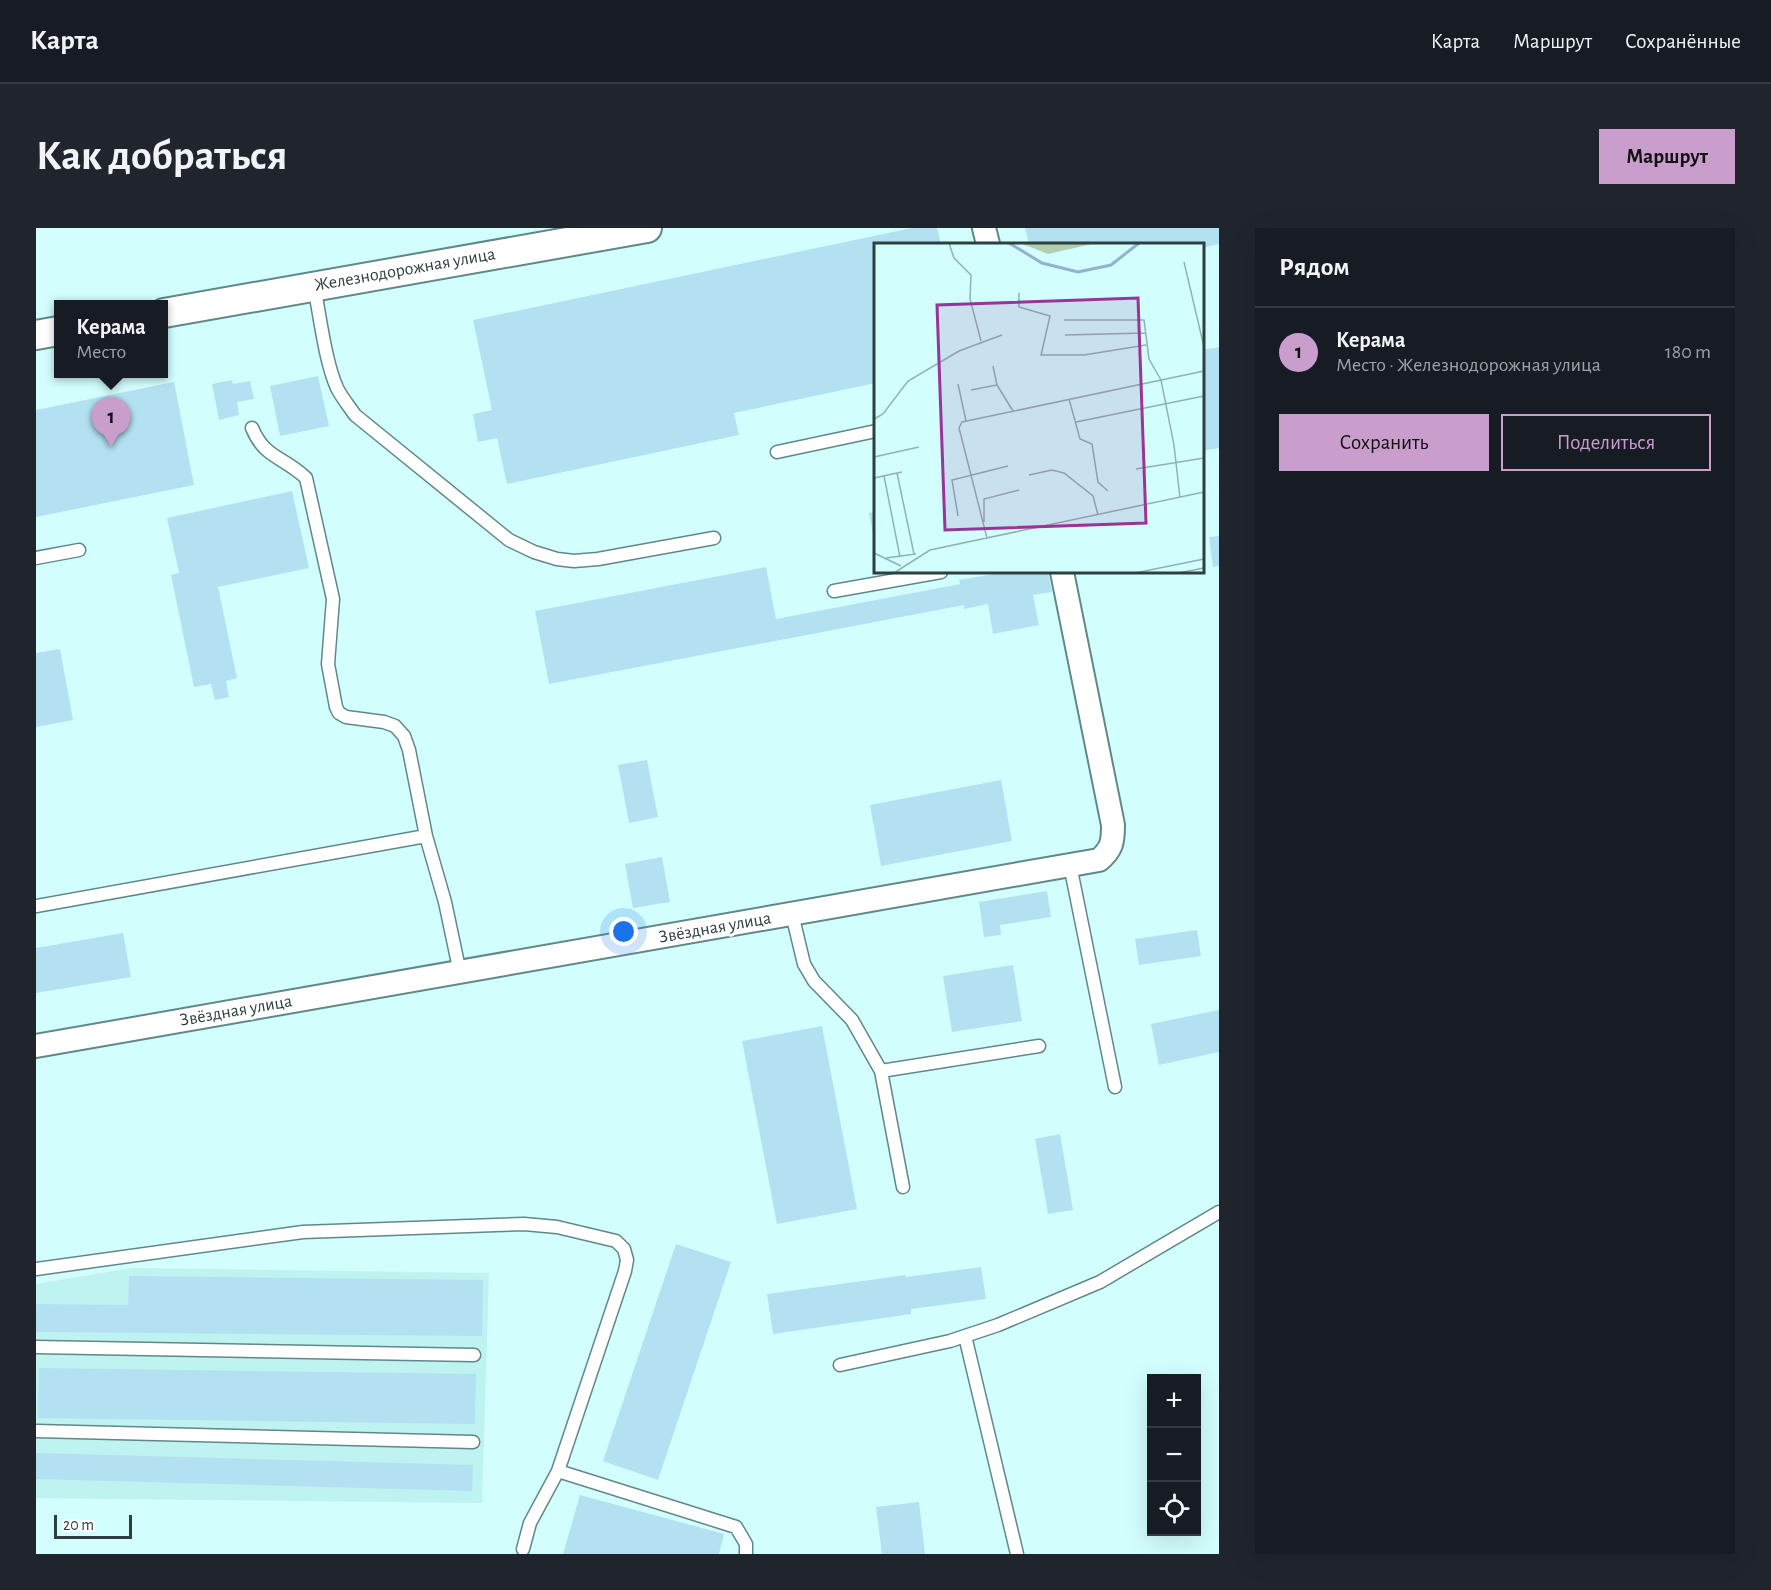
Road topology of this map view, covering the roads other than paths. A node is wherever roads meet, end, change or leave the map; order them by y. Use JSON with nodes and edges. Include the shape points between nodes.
{"nodes":[{"id":1,"x":647,"y":228,"type":"edge"},
{"id":2,"x":984,"y":228,"type":"edge"},
{"id":3,"x":988,"y":243,"type":"edge"},
{"id":4,"x":314,"y":286,"type":"junction"},
{"id":5,"x":168,"y":312,"type":"edge"},
{"id":6,"x":54,"y":332,"type":"edge"},
{"id":7,"x":36,"y":335,"type":"edge"},
{"id":8,"x":252,"y":428,"type":"dead end"},
{"id":9,"x":874,"y":431,"type":"edge"},
{"id":10,"x":777,"y":452,"type":"dead end"},
{"id":11,"x":714,"y":538,"type":"dead end"},
{"id":12,"x":79,"y":550,"type":"dead end"},
{"id":13,"x":36,"y":558,"type":"edge"},
{"id":14,"x":934,"y":573,"type":"edge"},
{"id":15,"x":1062,"y":573,"type":"edge"},
{"id":16,"x":834,"y":591,"type":"dead end"},
{"id":17,"x":426,"y":836,"type":"junction"},
{"id":18,"x":1070,"y":865,"type":"junction"},
{"id":19,"x":36,"y":906,"type":"edge"},
{"id":20,"x":792,"y":914,"type":"junction"},
{"id":21,"x":460,"y":973,"type":"junction"},
{"id":22,"x":36,"y":1046,"type":"edge"},
{"id":23,"x":1039,"y":1046,"type":"dead end"},
{"id":24,"x":881,"y":1071,"type":"junction"},
{"id":25,"x":1115,"y":1087,"type":"dead end"},
{"id":26,"x":903,"y":1187,"type":"dead end"},
{"id":27,"x":1219,"y":1212,"type":"edge"},
{"id":28,"x":36,"y":1269,"type":"edge"},
{"id":29,"x":965,"y":1336,"type":"junction"},
{"id":30,"x":36,"y":1347,"type":"edge"},
{"id":31,"x":474,"y":1355,"type":"dead end"},
{"id":32,"x":840,"y":1365,"type":"dead end"},
{"id":33,"x":36,"y":1431,"type":"edge"},
{"id":34,"x":473,"y":1442,"type":"dead end"},
{"id":35,"x":558,"y":1471,"type":"junction"},
{"id":36,"x":523,"y":1549,"type":"dead end"},
{"id":37,"x":746,"y":1554,"type":"edge"},
{"id":38,"x":1017,"y":1554,"type":"edge"}],
"edges":[{"from":1,"to":4,"type":"street","name":"Железнодорожная улица"},
{"from":2,"to":3,"type":"street"},
{"from":4,"to":5,"type":"street","name":"Железнодорожная улица"},
{"from":4,"to":11,"type":"lane","via":[[331,369],[343,399],[356,415],[509,540],[534,552],[574,561]]},
{"from":6,"to":7,"type":"street"},
{"from":8,"to":17,"type":"lane","via":[[267,452],[306,478],[333,599],[328,664],[336,707],[346,717],[395,726],[404,736]]},
{"from":9,"to":10,"type":"lane"},
{"from":12,"to":13,"type":"lane"},
{"from":14,"to":16,"type":"lane"},
{"from":15,"to":18,"type":"street","name":"Звёздная улица","via":[[1113,825],[1109,851],[1099,860]]},
{"from":17,"to":19,"type":"lane"},
{"from":17,"to":21,"type":"lane"},
{"from":18,"to":20,"type":"street","name":"Звёздная улица"},
{"from":18,"to":25,"type":"lane"},
{"from":20,"to":21,"type":"street","name":"Звёздная улица"},
{"from":20,"to":24,"type":"lane","via":[[804,964],[814,981],[852,1020]]},
{"from":21,"to":22,"type":"street","name":"Звёздная улица"},
{"from":23,"to":24,"type":"lane"},
{"from":24,"to":26,"type":"lane"},
{"from":27,"to":29,"type":"lane","via":[[1100,1282]]},
{"from":28,"to":35,"type":"lane","via":[[303,1232],[362,1228],[524,1224],[616,1241],[624,1249],[625,1271]]},
{"from":29,"to":32,"type":"lane"},
{"from":29,"to":38,"type":"lane"},
{"from":30,"to":31,"type":"lane"},
{"from":33,"to":34,"type":"lane"},
{"from":35,"to":36,"type":"lane","via":[[530,1523]]},
{"from":35,"to":37,"type":"lane","via":[[736,1527],[746,1544]]}]}
